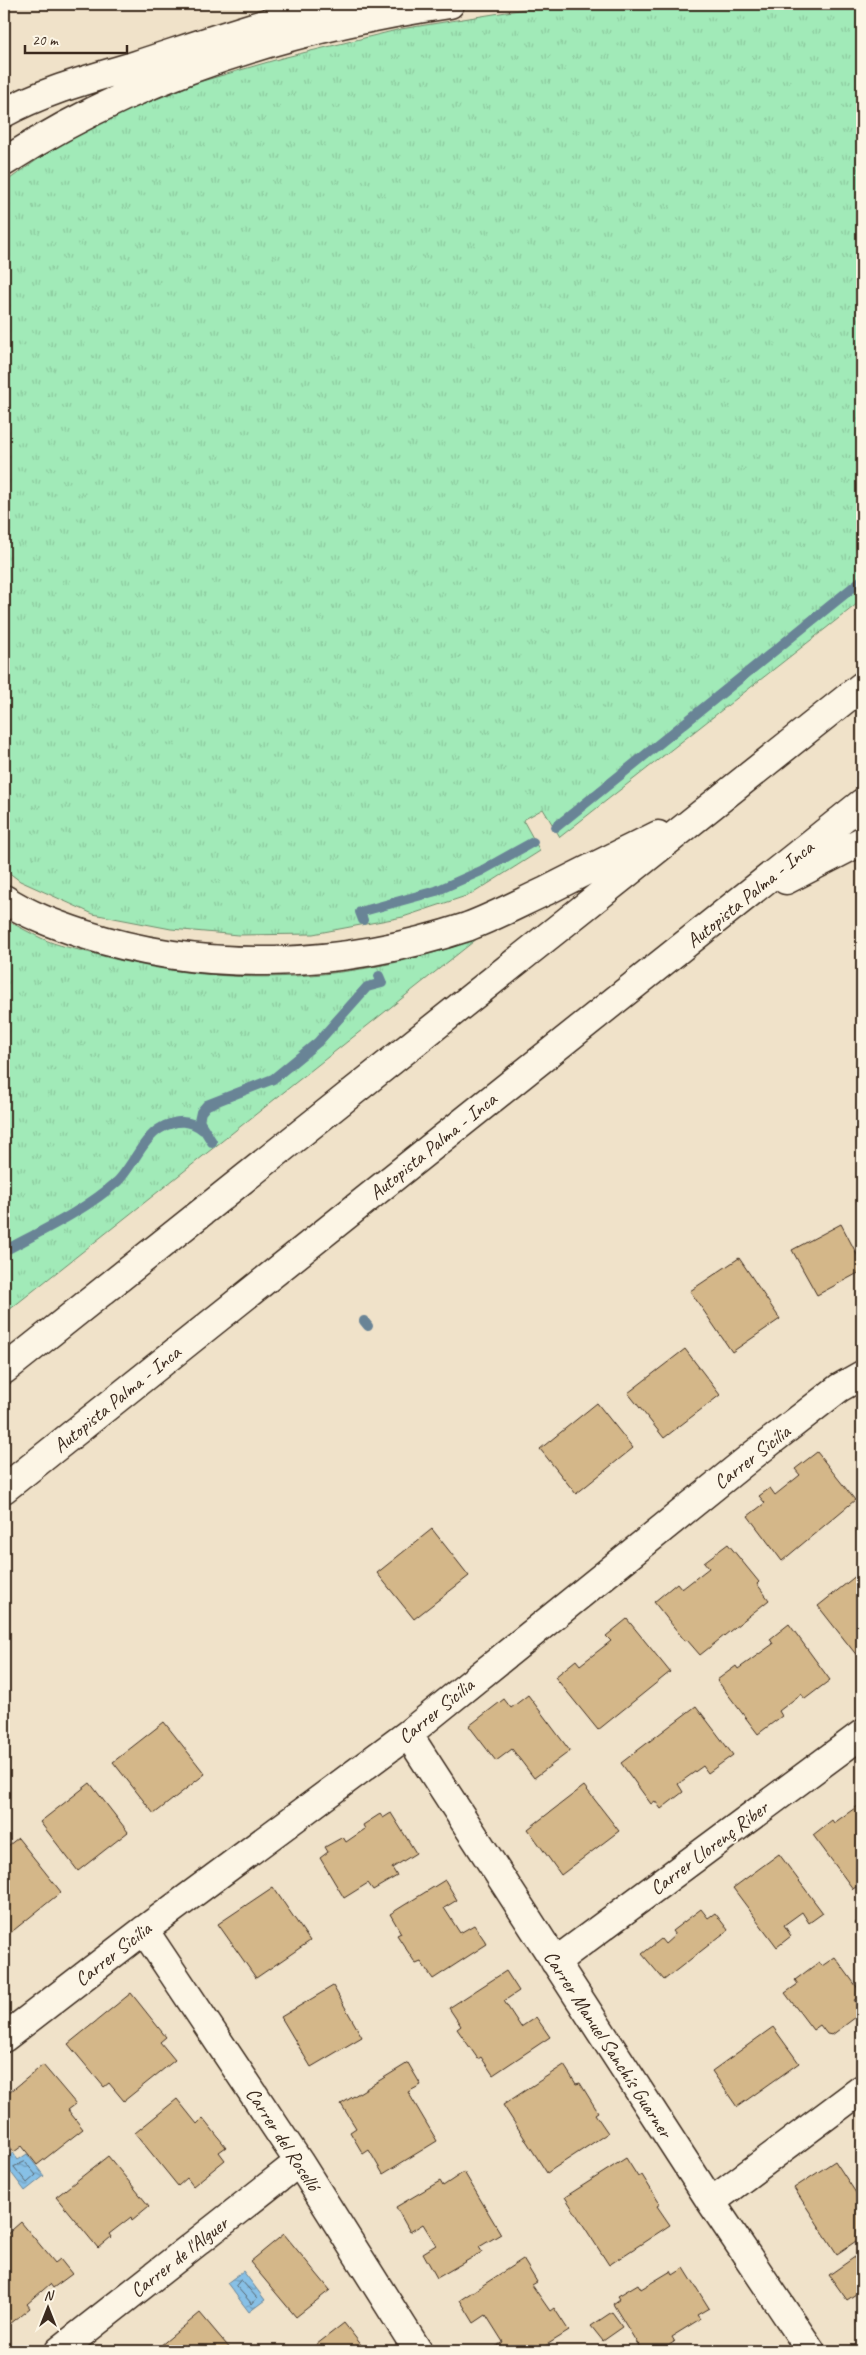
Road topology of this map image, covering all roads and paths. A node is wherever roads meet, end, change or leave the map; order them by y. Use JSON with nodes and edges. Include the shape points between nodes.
{"nodes":[{"id":1,"x":341,"y":4,"type":"edge"},
{"id":2,"x":450,"y":4,"type":"edge"},
{"id":3,"x":134,"y":66,"type":"junction"},
{"id":4,"x":4,"y":112,"type":"edge"},
{"id":5,"x":4,"y":131,"type":"edge"},
{"id":6,"x":4,"y":162,"type":"edge"},
{"id":7,"x":862,"y":686,"type":"edge"},
{"id":8,"x":862,"y":803,"type":"edge"},
{"id":9,"x":706,"y":811,"type":"junction"},
{"id":10,"x":862,"y":841,"type":"edge"},
{"id":11,"x":4,"y":900,"type":"edge"},
{"id":12,"x":736,"y":905,"type":"junction"},
{"id":13,"x":4,"y":1370,"type":"edge"},
{"id":14,"x":862,"y":1375,"type":"edge"},
{"id":15,"x":4,"y":1488,"type":"edge"},
{"id":16,"x":408,"y":1734,"type":"junction"},
{"id":17,"x":862,"y":1734,"type":"edge"},
{"id":18,"x":144,"y":1930,"type":"junction"},
{"id":19,"x":555,"y":1962,"type":"junction"},
{"id":20,"x":4,"y":2038,"type":"edge"},
{"id":21,"x":862,"y":2089,"type":"edge"},
{"id":22,"x":299,"y":2162,"type":"junction"},
{"id":23,"x":711,"y":2202,"type":"junction"},
{"id":24,"x":59,"y":2351,"type":"edge"},
{"id":25,"x":418,"y":2351,"type":"edge"},
{"id":26,"x":812,"y":2351,"type":"edge"}],
"edges":[{"from":1,"to":3,"type":"main road","via":[[260,24]]},
{"from":2,"to":6,"type":"main road","via":[[340,25],[205,64],[88,113]]},
{"from":3,"to":4,"type":"main road","via":[[72,84]]},
{"from":3,"to":5,"type":"main road","via":[[72,93]]},
{"from":7,"to":9,"type":"main road"},
{"from":8,"to":12,"type":"main road","name":"Autopista Palma - Inca"},
{"from":9,"to":11,"type":"main road","via":[[468,926],[414,942],[317,959],[265,962],[164,954],[112,943],[58,926]]},
{"from":9,"to":13,"type":"main road"},
{"from":10,"to":12,"type":"main road"},
{"from":12,"to":15,"type":"main road","name":"Autopista Palma - Inca"},
{"from":14,"to":16,"type":"main road","name":"Carrer Sicília","via":[[839,1388],[752,1456]]},
{"from":16,"to":18,"type":"main road","name":"Carrer Sicília"},
{"from":16,"to":19,"type":"main road","name":"Carrer Manuel Sanchís Guarner"},
{"from":17,"to":19,"type":"main road","name":"Carrer Llorenç Riber"},
{"from":18,"to":20,"type":"main road","name":"Carrer Sicília"},
{"from":18,"to":22,"type":"main road","name":"Carrer del Roselló"},
{"from":19,"to":23,"type":"main road","name":"Carrer Manuel Sanchís Guarner"},
{"from":21,"to":23,"type":"main road"},
{"from":22,"to":24,"type":"main road","name":"Carrer de l'Alguer"},
{"from":22,"to":25,"type":"main road","name":"Carrer del Roselló"},
{"from":23,"to":26,"type":"main road","name":"Carrer Manuel Sanchís Guarner"}]}
